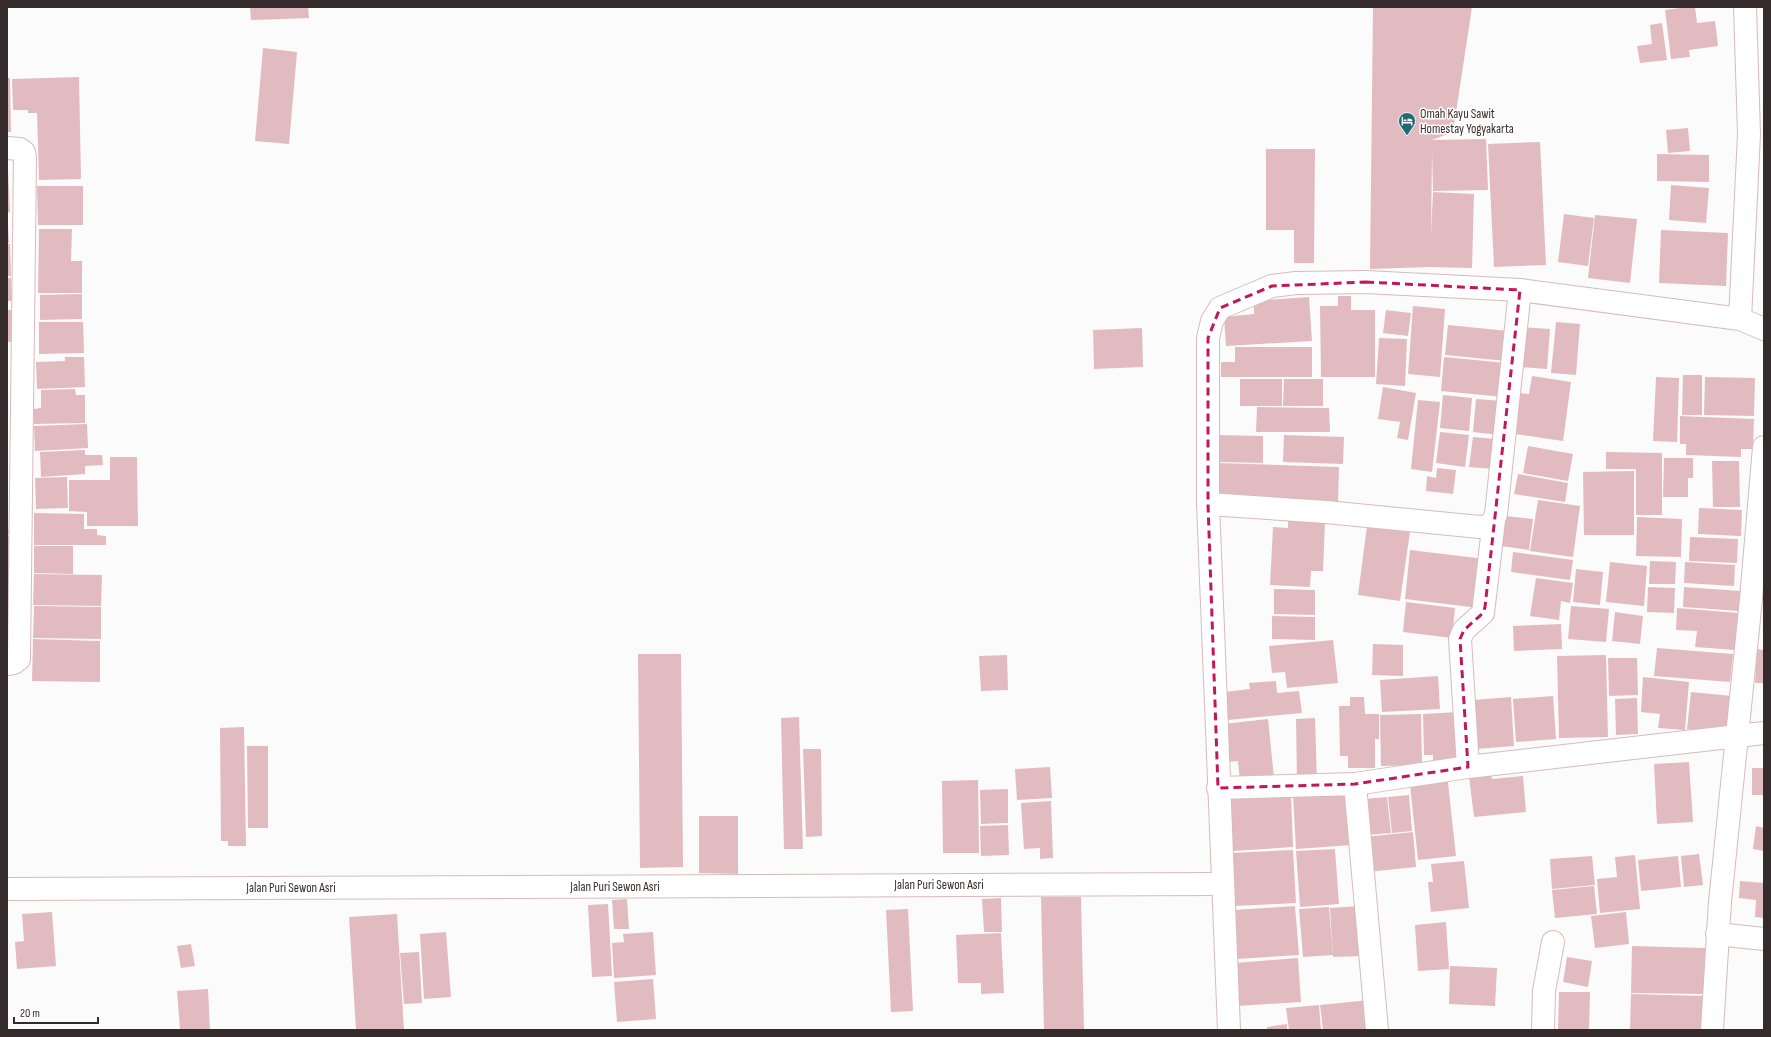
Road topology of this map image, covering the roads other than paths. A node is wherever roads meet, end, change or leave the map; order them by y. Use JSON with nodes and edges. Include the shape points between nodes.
{"nodes":[{"id":1,"x":1745,"y":7,"type":"edge"},
{"id":2,"x":7,"y":148,"type":"edge"},
{"id":3,"x":1520,"y":290,"type":"junction"},
{"id":4,"x":1740,"y":319,"type":"junction"},
{"id":5,"x":1764,"y":329,"type":"edge"},
{"id":6,"x":1764,"y":447,"type":"edge"},
{"id":7,"x":1208,"y":504,"type":"junction"},
{"id":8,"x":1762,"y":509,"type":"edge"},
{"id":9,"x":1494,"y":520,"type":"junction"},
{"id":10,"x":1758,"y":600,"type":"edge"},
{"id":11,"x":7,"y":664,"type":"edge"},
{"id":12,"x":1764,"y":732,"type":"edge"},
{"id":13,"x":1736,"y":735,"type":"junction"},
{"id":14,"x":1468,"y":767,"type":"junction"},
{"id":15,"x":1355,"y":784,"type":"junction"},
{"id":16,"x":1218,"y":788,"type":"junction"},
{"id":17,"x":1223,"y":884,"type":"junction"},
{"id":18,"x":7,"y":889,"type":"edge"},
{"id":19,"x":1718,"y":934,"type":"junction"},
{"id":20,"x":1764,"y":939,"type":"edge"},
{"id":21,"x":1553,"y":942,"type":"dead end"},
{"id":22,"x":1229,"y":1030,"type":"edge"},
{"id":23,"x":1377,"y":1030,"type":"edge"},
{"id":24,"x":1543,"y":1030,"type":"edge"},
{"id":25,"x":1712,"y":1030,"type":"edge"}],
"edges":[{"from":1,"to":4,"type":"street","via":[[1749,134]]},
{"from":2,"to":11,"type":"street","via":[[20,149],[24,152],[25,158],[19,659]]},
{"from":3,"to":4,"type":"street"},
{"from":3,"to":7,"type":"street","via":[[1366,282],[1296,283],[1272,286],[1220,308],[1212,321],[1208,338]]},
{"from":3,"to":9,"type":"street"},
{"from":4,"to":5,"type":"street"},
{"from":6,"to":8,"type":"street"},
{"from":7,"to":9,"type":"street","via":[[1480,527]]},
{"from":7,"to":16,"type":"street"},
{"from":8,"to":10,"type":"street"},
{"from":9,"to":14,"type":"street","via":[[1483,613],[1464,630],[1460,639]]},
{"from":10,"to":13,"type":"street"},
{"from":12,"to":13,"type":"street"},
{"from":13,"to":14,"type":"street"},
{"from":13,"to":19,"type":"street"},
{"from":14,"to":15,"type":"street"},
{"from":15,"to":16,"type":"street"},
{"from":15,"to":23,"type":"street"},
{"from":16,"to":17,"type":"street"},
{"from":17,"to":18,"type":"street","name":"Jalan Puri Sewon Asri"},
{"from":17,"to":22,"type":"street"},
{"from":19,"to":20,"type":"street"},
{"from":19,"to":25,"type":"street"},
{"from":21,"to":24,"type":"street","via":[[1544,991]]}]}
